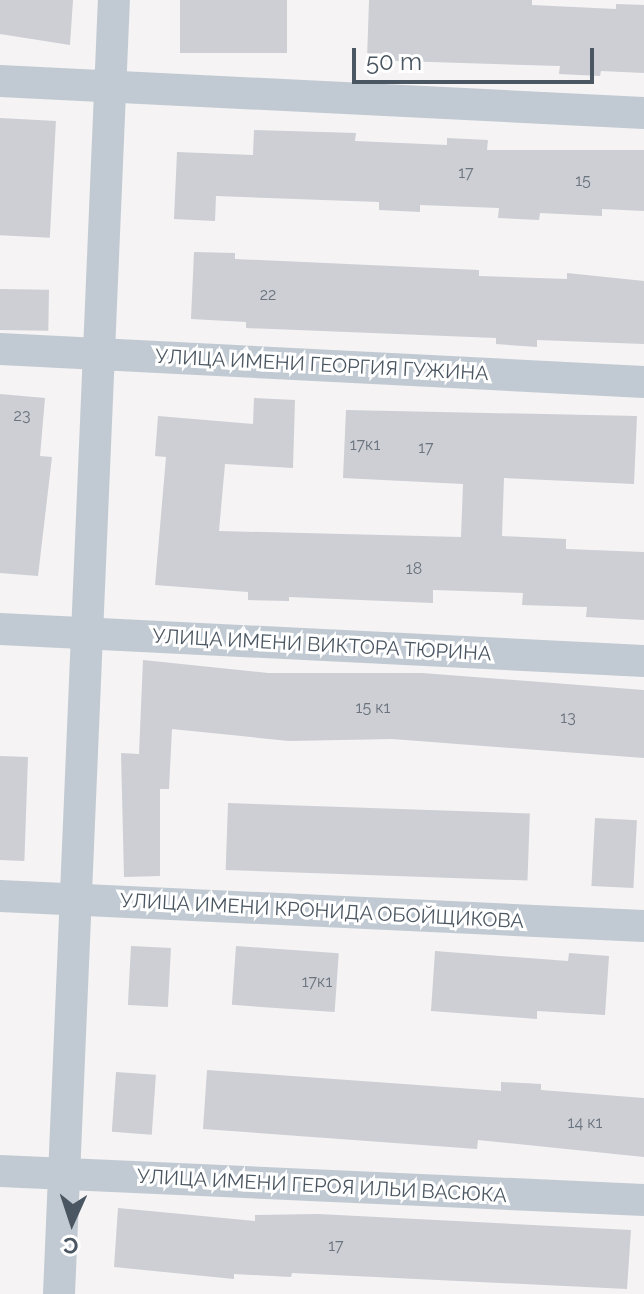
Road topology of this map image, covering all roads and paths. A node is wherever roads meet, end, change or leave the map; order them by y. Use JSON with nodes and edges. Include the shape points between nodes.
{"nodes":[{"id":1,"x":114,"y":0,"type":"edge"},
{"id":2,"x":0,"y":81,"type":"edge"},
{"id":3,"x":110,"y":86,"type":"junction"},
{"id":4,"x":644,"y":113,"type":"edge"},
{"id":5,"x":0,"y":349,"type":"edge"},
{"id":6,"x":99,"y":353,"type":"junction"},
{"id":7,"x":644,"y":382,"type":"edge"},
{"id":8,"x":0,"y":629,"type":"edge"},
{"id":9,"x":87,"y":633,"type":"junction"},
{"id":10,"x":644,"y":661,"type":"edge"},
{"id":11,"x":0,"y":896,"type":"edge"},
{"id":12,"x":76,"y":900,"type":"junction"},
{"id":13,"x":644,"y":926,"type":"edge"},
{"id":14,"x":0,"y":1171,"type":"edge"},
{"id":15,"x":64,"y":1174,"type":"junction"},
{"id":16,"x":644,"y":1200,"type":"edge"},
{"id":17,"x":59,"y":1294,"type":"edge"}],
"edges":[{"from":1,"to":3,"type":"street"},
{"from":2,"to":3,"type":"street"},
{"from":3,"to":4,"type":"street"},
{"from":3,"to":6,"type":"street"},
{"from":5,"to":6,"type":"street","name":"УЛИЦА ИМЕНИ ГЕОРГИЯ ГУЖИНА"},
{"from":6,"to":7,"type":"street","name":"УЛИЦА ИМЕНИ ГЕОРГИЯ ГУЖИНА"},
{"from":6,"to":9,"type":"street"},
{"from":8,"to":9,"type":"street","name":"УЛИЦА ИМЕНИ ВИКТОРА ТЮРИНА"},
{"from":9,"to":10,"type":"street","name":"УЛИЦА ИМЕНИ ВИКТОРА ТЮРИНА"},
{"from":9,"to":12,"type":"street"},
{"from":11,"to":12,"type":"street","name":"УЛИЦА ИМЕНИ КРОНИДА ОБОЙЩИКОВА"},
{"from":12,"to":13,"type":"street","name":"УЛИЦА ИМЕНИ КРОНИДА ОБОЙЩИКОВА"},
{"from":12,"to":15,"type":"street"},
{"from":14,"to":15,"type":"street","name":"УЛИЦА ИМЕНИ ГЕРОЯ ИЛЬИ ВАСЮКА"},
{"from":15,"to":16,"type":"street","name":"УЛИЦА ИМЕНИ ГЕРОЯ ИЛЬИ ВАСЮКА"},
{"from":15,"to":17,"type":"street"}]}
